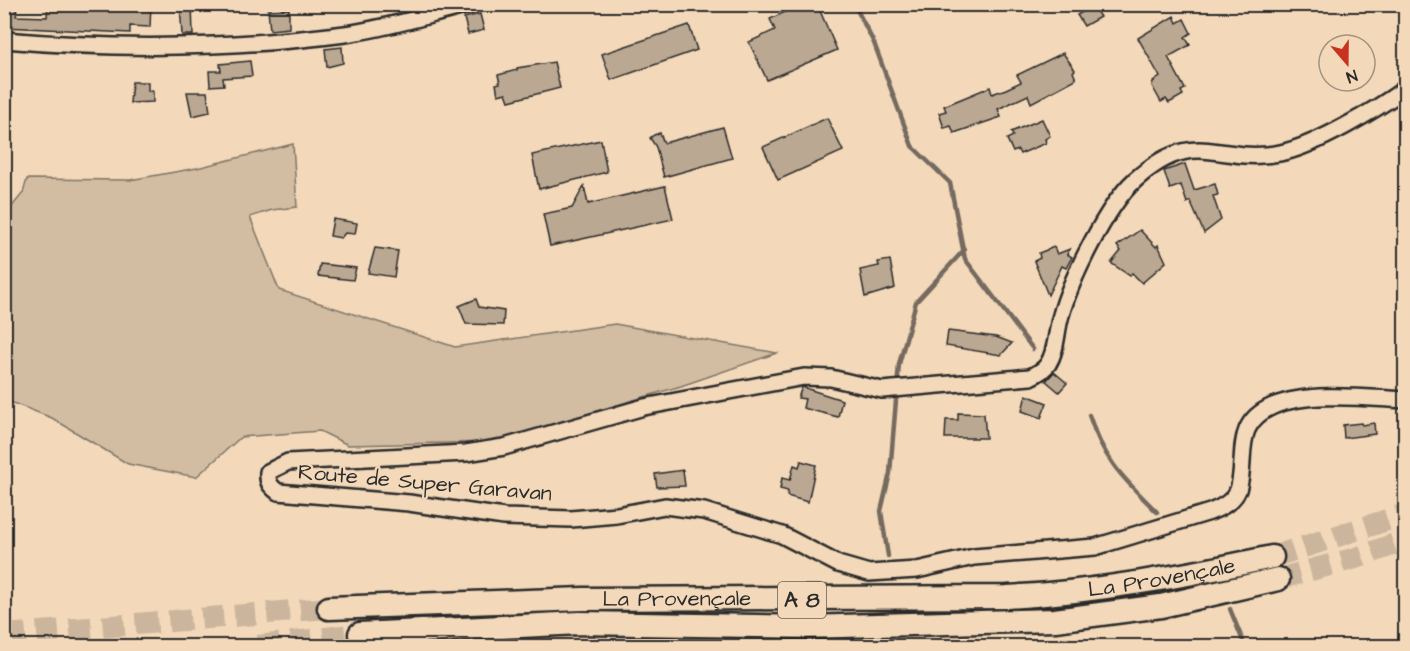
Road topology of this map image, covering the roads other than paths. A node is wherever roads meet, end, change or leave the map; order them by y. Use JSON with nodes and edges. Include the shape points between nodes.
{"nodes":[{"id":1,"x":474,"y":4,"type":"edge"},
{"id":2,"x":4,"y":40,"type":"edge"},
{"id":3,"x":1406,"y":88,"type":"edge"},
{"id":4,"x":1406,"y":400,"type":"edge"},
{"id":5,"x":1272,"y":556,"type":"tunnel mouth"},
{"id":6,"x":1278,"y":579,"type":"tunnel mouth"},
{"id":7,"x":330,"y":609,"type":"tunnel mouth"},
{"id":8,"x":360,"y":634,"type":"tunnel mouth"}],
"edges":[{"from":1,"to":2,"type":"street","via":[[346,33],[204,48]]},
{"from":3,"to":4,"type":"street","name":"Route de Super Garavan","via":[[1369,113],[1297,148],[1256,156],[1194,148],[1178,152],[1146,170],[1117,199],[1067,297],[1048,365],[1030,377],[882,390],[804,376],[644,407],[504,447],[466,453],[288,462],[268,472],[268,478],[270,486],[278,492],[409,503],[504,517],[571,519],[666,506],[704,511],[782,535],[853,570],[889,573],[974,557],[1095,547],[1210,512],[1225,506],[1238,491],[1249,425],[1272,406],[1306,399]]},
{"from":5,"to":7,"type":"highway","name":"La Provençale","number":"A 8","via":[[1156,580],[1007,597],[583,599]]},
{"from":6,"to":8,"type":"highway","name":"La Provençale","number":"A 8","via":[[1161,606],[1055,620],[807,627],[580,623]]}]}
